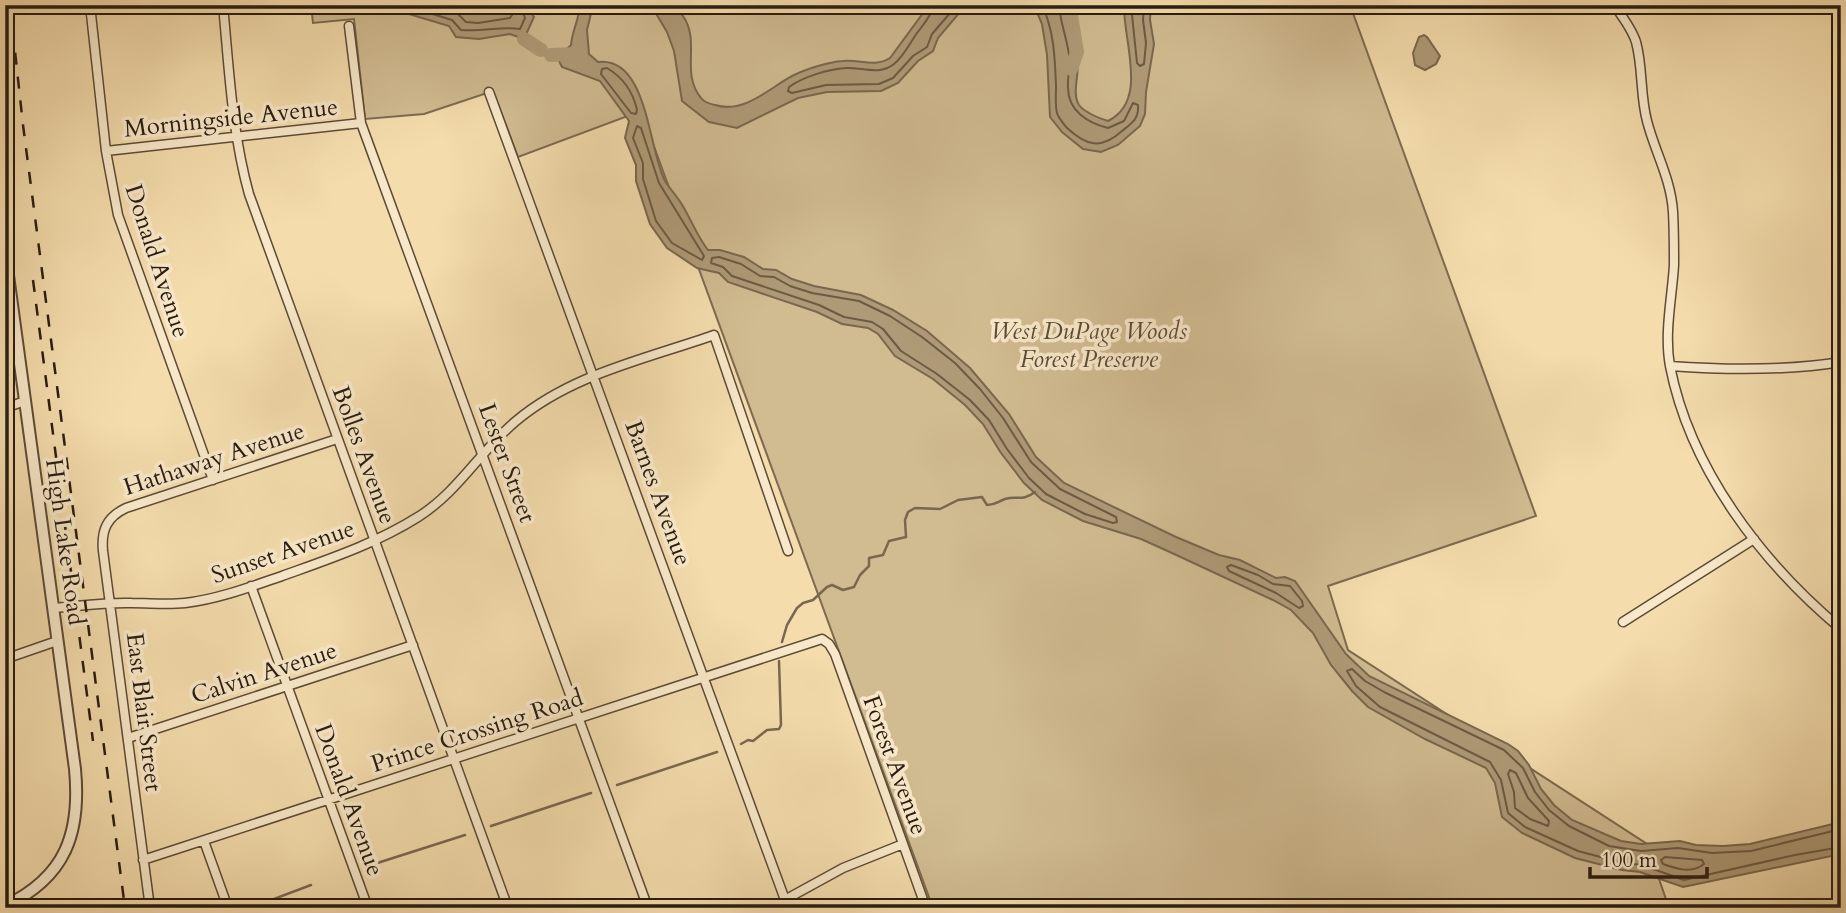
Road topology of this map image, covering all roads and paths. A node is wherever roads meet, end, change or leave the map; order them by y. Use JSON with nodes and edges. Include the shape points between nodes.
{"nodes":[{"id":1,"x":90,"y":5,"type":"edge"},
{"id":2,"x":223,"y":5,"type":"edge"},
{"id":3,"x":1614,"y":5,"type":"edge"},
{"id":4,"x":349,"y":26,"type":"dead end"},
{"id":5,"x":489,"y":92,"type":"dead end"},
{"id":6,"x":361,"y":123,"type":"junction"},
{"id":7,"x":237,"y":137,"type":"junction"},
{"id":8,"x":106,"y":151,"type":"junction"},
{"id":9,"x":5,"y":253,"type":"edge"},
{"id":10,"x":1841,"y":362,"type":"edge"},
{"id":11,"x":1670,"y":366,"type":"junction"},
{"id":12,"x":595,"y":376,"type":"junction"},
{"id":13,"x":25,"y":401,"type":"junction"},
{"id":14,"x":5,"y":408,"type":"edge"},
{"id":15,"x":337,"y":439,"type":"junction"},
{"id":16,"x":484,"y":455,"type":"junction"},
{"id":17,"x":214,"y":480,"type":"junction"},
{"id":18,"x":107,"y":522,"type":"joint"},
{"id":19,"x":1754,"y":539,"type":"junction"},
{"id":20,"x":374,"y":540,"type":"junction"},
{"id":21,"x":788,"y":551,"type":"dead end"},
{"id":22,"x":251,"y":586,"type":"junction"},
{"id":23,"x":110,"y":603,"type":"junction"},
{"id":24,"x":53,"y":608,"type":"junction"},
{"id":25,"x":1623,"y":622,"type":"dead end"},
{"id":26,"x":1841,"y":629,"type":"edge"},
{"id":27,"x":822,"y":639,"type":"joint"},
{"id":28,"x":57,"y":641,"type":"junction"},
{"id":29,"x":413,"y":645,"type":"junction"},
{"id":30,"x":5,"y":659,"type":"edge"},
{"id":31,"x":705,"y":677,"type":"junction"},
{"id":32,"x":288,"y":686,"type":"junction"},
{"id":33,"x":579,"y":718,"type":"junction"},
{"id":34,"x":128,"y":738,"type":"junction"},
{"id":35,"x":454,"y":759,"type":"junction"},
{"id":36,"x":329,"y":800,"type":"junction"},
{"id":37,"x":204,"y":841,"type":"junction"},
{"id":38,"x":903,"y":844,"type":"junction"},
{"id":39,"x":143,"y":860,"type":"junction"},
{"id":40,"x":785,"y":898,"type":"junction"},
{"id":41,"x":5,"y":906,"type":"edge"},
{"id":42,"x":150,"y":908,"type":"edge"},
{"id":43,"x":228,"y":908,"type":"edge"},
{"id":44,"x":368,"y":908,"type":"edge"},
{"id":45,"x":508,"y":908,"type":"edge"},
{"id":46,"x":648,"y":908,"type":"edge"},
{"id":47,"x":770,"y":908,"type":"edge"},
{"id":48,"x":788,"y":908,"type":"edge"},
{"id":49,"x":926,"y":908,"type":"edge"}],
"edges":[{"from":1,"to":8,"type":"street","name":"Donald Avenue"},
{"from":2,"to":7,"type":"street","name":"Bolles Avenue"},
{"from":3,"to":11,"type":"street","via":[[1636,42],[1647,120],[1672,197]]},
{"from":4,"to":6,"type":"street","name":"Lester Street"},
{"from":5,"to":12,"type":"street","name":"Barnes Avenue"},
{"from":6,"to":7,"type":"street","name":"Morningside Avenue"},
{"from":6,"to":16,"type":"street","name":"Lester Street"},
{"from":7,"to":8,"type":"street","name":"Morningside Avenue"},
{"from":7,"to":15,"type":"street","name":"Bolles Avenue","via":[[249,194]]},
{"from":8,"to":17,"type":"street","name":"Donald Avenue","via":[[128,249]]},
{"from":9,"to":13,"type":"street","name":"High Lake Road"},
{"from":10,"to":11,"type":"street","via":[[1765,368]]},
{"from":11,"to":19,"type":"street","via":[[1702,455]]},
{"from":12,"to":16,"type":"street","name":"Sunset Avenue","via":[[536,406]]},
{"from":12,"to":21,"type":"street","name":"Sunset Avenue","via":[[714,335]]},
{"from":12,"to":31,"type":"street","name":"Barnes Avenue"},
{"from":13,"to":14,"type":"street"},
{"from":13,"to":24,"type":"street","name":"High Lake Road"},
{"from":15,"to":17,"type":"street","name":"Hathaway Avenue"},
{"from":15,"to":20,"type":"street","name":"Bolles Avenue"},
{"from":16,"to":20,"type":"street","name":"Sunset Avenue","via":[[433,507]]},
{"from":16,"to":33,"type":"street","name":"Lester Street"},
{"from":17,"to":18,"type":"street","name":"Hathaway Avenue","via":[[126,508]]},
{"from":18,"to":23,"type":"street","name":"East Blair Street","via":[[102,543]]},
{"from":19,"to":25,"type":"street"},
{"from":19,"to":26,"type":"street"},
{"from":20,"to":22,"type":"street","name":"Sunset Avenue"},
{"from":20,"to":29,"type":"street","name":"Bolles Avenue"},
{"from":22,"to":23,"type":"street","name":"Sunset Avenue","via":[[182,604]]},
{"from":22,"to":32,"type":"street","name":"Donald Avenue"},
{"from":23,"to":24,"type":"street","name":"Sunset Avenue"},
{"from":23,"to":34,"type":"street","name":"East Blair Street"},
{"from":24,"to":28,"type":"street","name":"High Lake Road"},
{"from":27,"to":31,"type":"street","name":"Prince Crossing Road"},
{"from":27,"to":38,"type":"street","name":"Forest Avenue","via":[[835,654]]},
{"from":28,"to":30,"type":"street"},
{"from":28,"to":41,"type":"street","name":"High Lake Road","via":[[77,814],[60,862],[45,881]]},
{"from":29,"to":32,"type":"street","name":"Calvin Avenue"},
{"from":29,"to":35,"type":"street","name":"Bolles Avenue"},
{"from":31,"to":33,"type":"street","name":"Prince Crossing Road"},
{"from":31,"to":40,"type":"street","name":"Barnes Avenue"},
{"from":32,"to":34,"type":"street","name":"Calvin Avenue"},
{"from":32,"to":36,"type":"street","name":"Donald Avenue"},
{"from":33,"to":35,"type":"street","name":"Prince Crossing Road"},
{"from":33,"to":46,"type":"street","name":"Lester Street"},
{"from":34,"to":39,"type":"street","name":"East Blair Street"},
{"from":35,"to":36,"type":"street","name":"Prince Crossing Road"},
{"from":35,"to":45,"type":"street","name":"Bolles Avenue"},
{"from":36,"to":37,"type":"street","name":"Prince Crossing Road"},
{"from":36,"to":44,"type":"street","name":"Donald Avenue"},
{"from":37,"to":39,"type":"street","name":"Prince Crossing Road"},
{"from":37,"to":43,"type":"street"},
{"from":38,"to":40,"type":"street"},
{"from":38,"to":49,"type":"street","name":"Forest Avenue"},
{"from":39,"to":42,"type":"street","name":"East Blair Street"},
{"from":40,"to":47,"type":"street"},
{"from":40,"to":48,"type":"street","name":"Barnes Avenue"}]}
